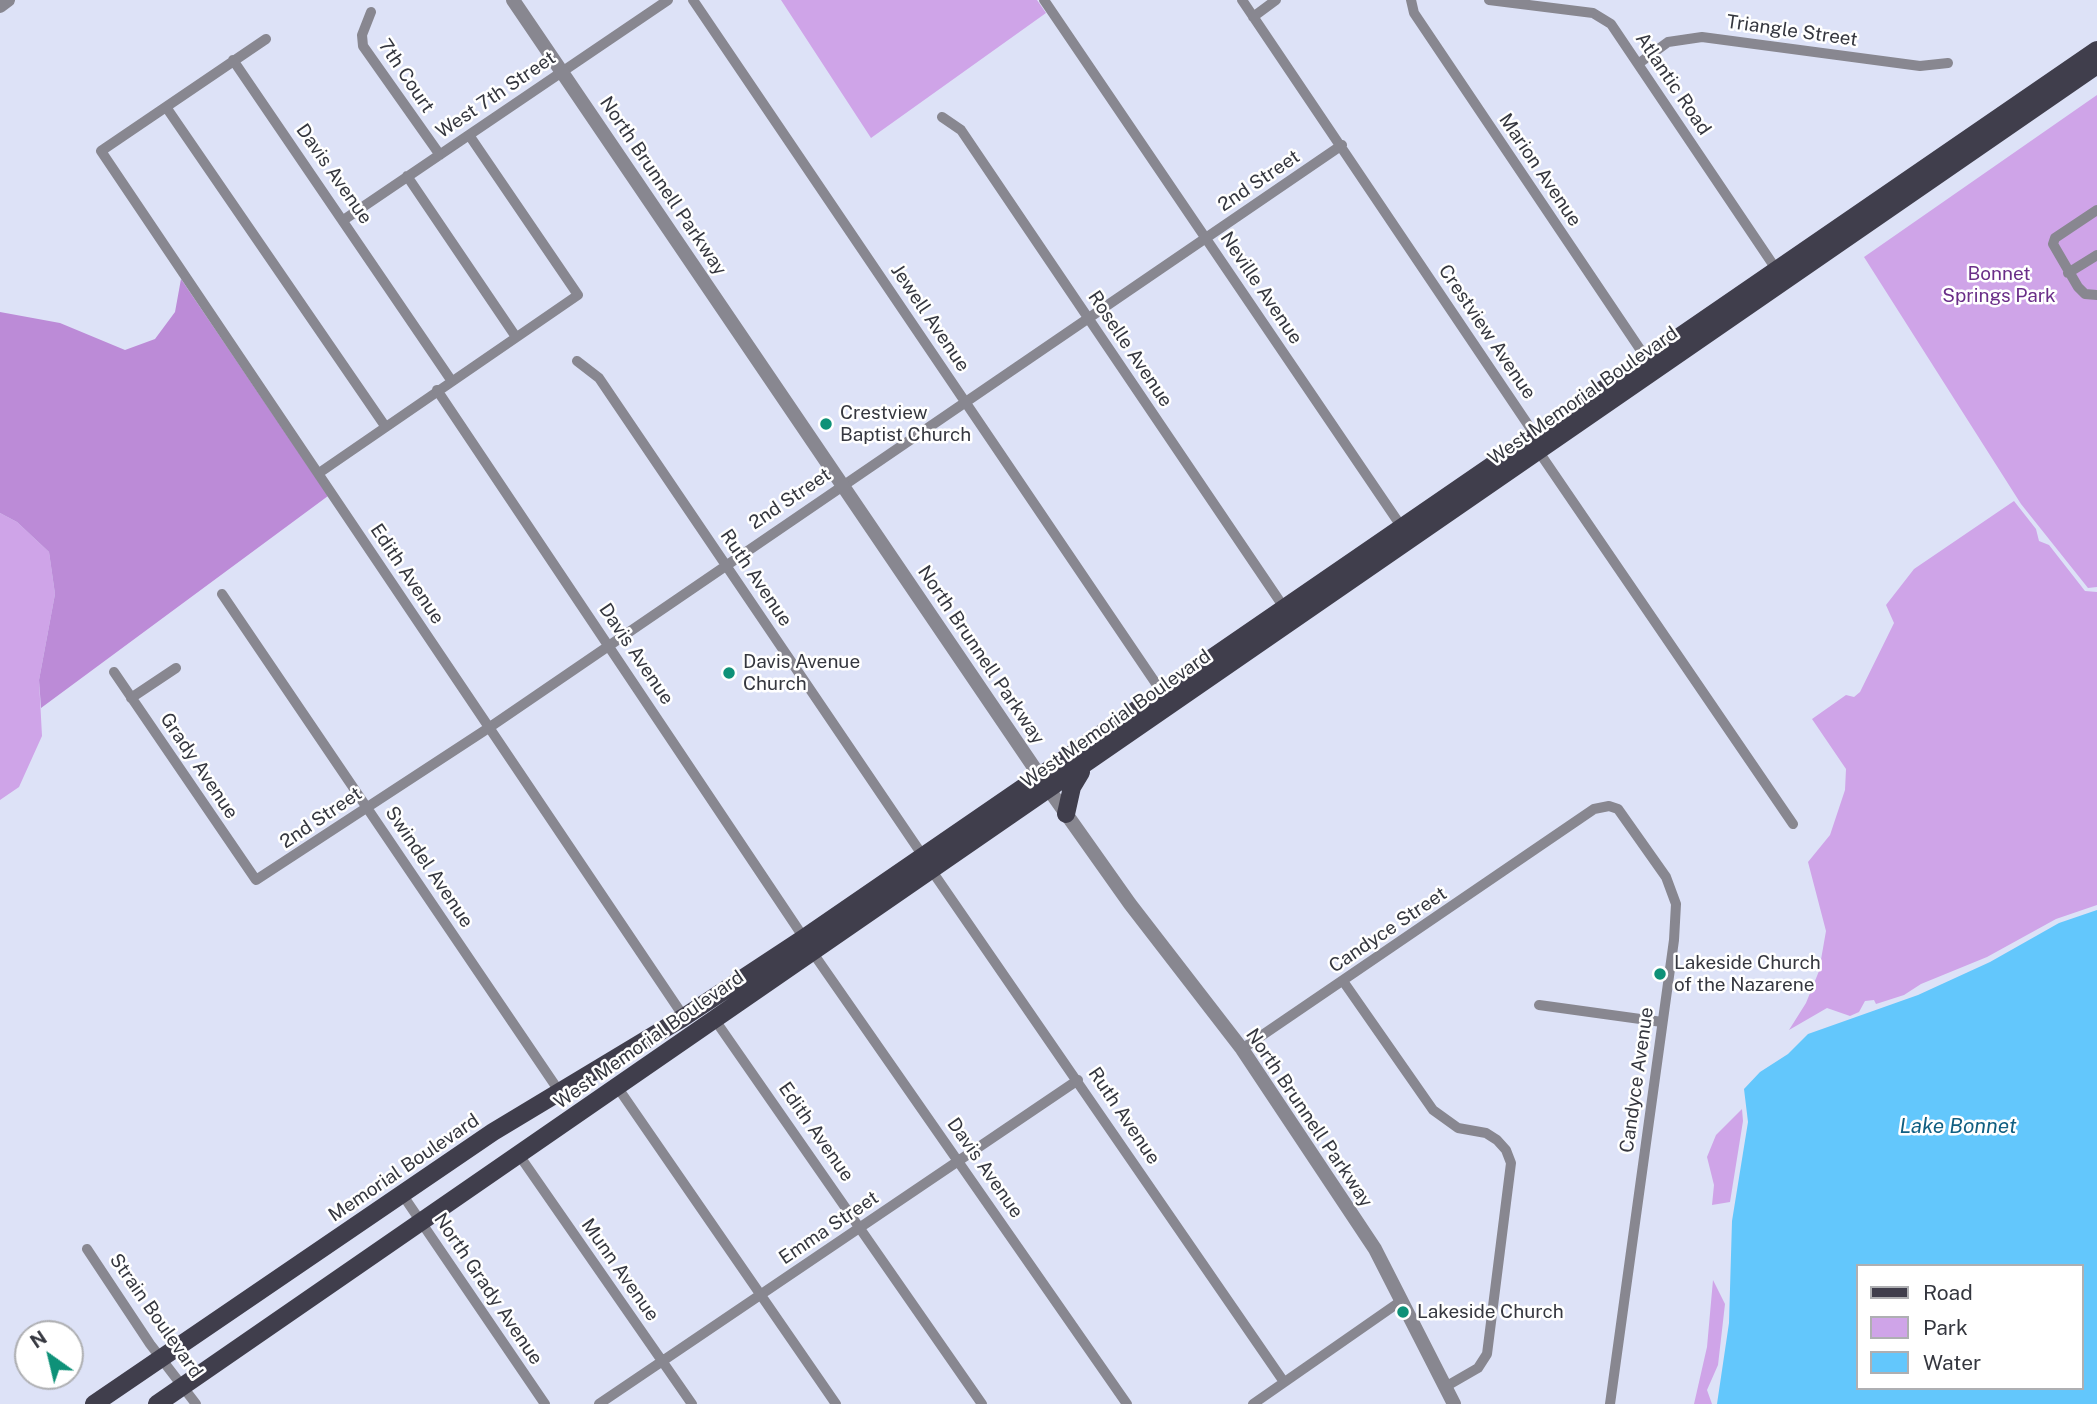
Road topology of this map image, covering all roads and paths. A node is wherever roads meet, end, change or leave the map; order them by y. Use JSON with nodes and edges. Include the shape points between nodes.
{"nodes":[{"id":1,"x":8,"y":0,"type":"edge"},
{"id":2,"x":513,"y":0,"type":"edge"},
{"id":3,"x":668,"y":0,"type":"edge"},
{"id":4,"x":693,"y":0,"type":"edge"},
{"id":5,"x":1044,"y":0,"type":"edge"},
{"id":6,"x":1242,"y":0,"type":"edge"},
{"id":7,"x":1276,"y":0,"type":"edge"},
{"id":8,"x":1411,"y":0,"type":"edge"},
{"id":9,"x":1489,"y":0,"type":"edge"},
{"id":10,"x":0,"y":6,"type":"edge"},
{"id":11,"x":372,"y":12,"type":"dead end"},
{"id":12,"x":1253,"y":17,"type":"junction"},
{"id":13,"x":266,"y":39,"type":"dead end"},
{"id":14,"x":2097,"y":50,"type":"edge"},
{"id":15,"x":233,"y":60,"type":"junction"},
{"id":16,"x":1948,"y":63,"type":"dead end"},
{"id":17,"x":1638,"y":64,"type":"junction"},
{"id":18,"x":2097,"y":65,"type":"edge"},
{"id":19,"x":562,"y":72,"type":"junction"},
{"id":20,"x":166,"y":107,"type":"junction"},
{"id":21,"x":942,"y":117,"type":"dead end"},
{"id":22,"x":469,"y":135,"type":"junction"},
{"id":23,"x":1342,"y":145,"type":"junction"},
{"id":24,"x":440,"y":155,"type":"junction"},
{"id":25,"x":407,"y":176,"type":"junction"},
{"id":26,"x":2097,"y":210,"type":"edge"},
{"id":27,"x":345,"y":219,"type":"junction"},
{"id":28,"x":1206,"y":238,"type":"junction"},
{"id":29,"x":2097,"y":255,"type":"edge"},
{"id":30,"x":2068,"y":273,"type":"junction"},
{"id":31,"x":1780,"y":276,"type":"junction"},
{"id":32,"x":2097,"y":295,"type":"edge"},
{"id":33,"x":1088,"y":317,"type":"junction"},
{"id":34,"x":516,"y":337,"type":"junction"},
{"id":35,"x":577,"y":361,"type":"dead end"},
{"id":36,"x":1652,"y":364,"type":"junction"},
{"id":37,"x":451,"y":380,"type":"junction"},
{"id":38,"x":437,"y":390,"type":"junction"},
{"id":39,"x":965,"y":401,"type":"junction"},
{"id":40,"x":385,"y":426,"type":"junction"},
{"id":41,"x":1537,"y":443,"type":"junction"},
{"id":42,"x":318,"y":472,"type":"junction"},
{"id":43,"x":842,"y":485,"type":"junction"},
{"id":44,"x":1401,"y":526,"type":"junction"},
{"id":45,"x":725,"y":564,"type":"junction"},
{"id":46,"x":222,"y":594,"type":"dead end"},
{"id":47,"x":1287,"y":614,"type":"junction"},
{"id":48,"x":609,"y":647,"type":"junction"},
{"id":49,"x":176,"y":667,"type":"dead end"},
{"id":50,"x":114,"y":672,"type":"dead end"},
{"id":51,"x":1161,"y":691,"type":"junction"},
{"id":52,"x":131,"y":698,"type":"junction"},
{"id":53,"x":490,"y":727,"type":"junction"},
{"id":54,"x":1086,"y":766,"type":"junction"},
{"id":55,"x":1040,"y":775,"type":"junction"},
{"id":56,"x":1050,"y":791,"type":"junction"},
{"id":57,"x":368,"y":807,"type":"junction"},
{"id":58,"x":1066,"y":814,"type":"junction"},
{"id":59,"x":1793,"y":824,"type":"dead end"},
{"id":60,"x":1552,"y":838,"type":"joint"},
{"id":61,"x":927,"y":863,"type":"junction"},
{"id":62,"x":256,"y":880,"type":"joint"},
{"id":63,"x":808,"y":946,"type":"junction"},
{"id":64,"x":745,"y":978,"type":"joint"},
{"id":65,"x":1343,"y":981,"type":"junction"},
{"id":66,"x":1539,"y":1005,"type":"dead end"},
{"id":67,"x":684,"y":1017,"type":"junction"},
{"id":68,"x":715,"y":1020,"type":"junction"},
{"id":69,"x":1662,"y":1022,"type":"junction"},
{"id":70,"x":1242,"y":1049,"type":"junction"},
{"id":71,"x":1078,"y":1080,"type":"junction"},
{"id":72,"x":618,"y":1088,"type":"junction"},
{"id":73,"x":559,"y":1091,"type":"junction"},
{"id":74,"x":519,"y":1155,"type":"junction"},
{"id":75,"x":959,"y":1160,"type":"junction"},
{"id":76,"x":402,"y":1194,"type":"junction"},
{"id":77,"x":421,"y":1222,"type":"junction"},
{"id":78,"x":862,"y":1228,"type":"junction"},
{"id":79,"x":87,"y":1249,"type":"dead end"},
{"id":80,"x":762,"y":1295,"type":"junction"},
{"id":81,"x":1401,"y":1301,"type":"junction"},
{"id":82,"x":163,"y":1357,"type":"junction"},
{"id":83,"x":662,"y":1360,"type":"junction"},
{"id":84,"x":1284,"y":1382,"type":"junction"},
{"id":85,"x":184,"y":1386,"type":"junction"},
{"id":86,"x":1445,"y":1387,"type":"junction"},
{"id":87,"x":94,"y":1404,"type":"edge"},
{"id":88,"x":157,"y":1404,"type":"edge"},
{"id":89,"x":196,"y":1404,"type":"edge"},
{"id":90,"x":545,"y":1404,"type":"edge"},
{"id":91,"x":599,"y":1404,"type":"edge"},
{"id":92,"x":692,"y":1404,"type":"edge"},
{"id":93,"x":836,"y":1404,"type":"edge"},
{"id":94,"x":982,"y":1404,"type":"edge"},
{"id":95,"x":1127,"y":1404,"type":"edge"},
{"id":96,"x":1253,"y":1404,"type":"edge"},
{"id":97,"x":1454,"y":1404,"type":"edge"},
{"id":98,"x":1610,"y":1404,"type":"edge"}],
"edges":[{"from":1,"to":10,"type":"street"},
{"from":2,"to":19,"type":"street","name":"North Brunnell Parkway"},
{"from":3,"to":19,"type":"street","name":"West 7th Street"},
{"from":4,"to":39,"type":"street","name":"Jewell Avenue"},
{"from":5,"to":28,"type":"street","name":"Neville Avenue"},
{"from":6,"to":12,"type":"street","name":"Crestview Avenue"},
{"from":7,"to":12,"type":"street"},
{"from":8,"to":36,"type":"street","name":"Marion Avenue","via":[[1414,13]]},
{"from":9,"to":17,"type":"street","name":"Atlantic Road","via":[[1593,13],[1603,18]]},
{"from":11,"to":24,"type":"street","name":"7th Court","via":[[362,35],[363,46]]},
{"from":12,"to":23,"type":"street","name":"Crestview Avenue"},
{"from":13,"to":15,"type":"street"},
{"from":14,"to":31,"type":"main road","name":"West Memorial Boulevard","via":[[1870,205]]},
{"from":15,"to":20,"type":"street"},
{"from":15,"to":27,"type":"street","name":"Davis Avenue"},
{"from":16,"to":17,"type":"street","name":"Triangle Street","via":[[1920,65],[1702,37],[1668,42]]},
{"from":17,"to":31,"type":"street","name":"Atlantic Road"},
{"from":18,"to":31,"type":"main road","name":"West Memorial Boulevard"},
{"from":19,"to":22,"type":"street","name":"West 7th Street"},
{"from":19,"to":43,"type":"street","name":"North Brunnell Parkway"},
{"from":20,"to":40,"type":"street"},
{"from":20,"to":42,"type":"street","name":"Edith Avenue","via":[[100,151]]},
{"from":21,"to":33,"type":"street","name":"Roselle Avenue","via":[[961,130]]},
{"from":22,"to":24,"type":"street","name":"West 7th Street"},
{"from":22,"to":34,"type":"street","via":[[578,295]]},
{"from":23,"to":28,"type":"street","name":"2nd Street"},
{"from":23,"to":41,"type":"street","name":"Crestview Avenue"},
{"from":24,"to":25,"type":"street","name":"West 7th Street"},
{"from":25,"to":27,"type":"street","name":"West 7th Street"},
{"from":25,"to":34,"type":"street"},
{"from":26,"to":30,"type":"street","via":[[2055,238],[2054,250]]},
{"from":27,"to":37,"type":"street","name":"Davis Avenue"},
{"from":28,"to":33,"type":"street","name":"2nd Street"},
{"from":28,"to":44,"type":"street","name":"Neville Avenue"},
{"from":29,"to":30,"type":"street"},
{"from":30,"to":32,"type":"street","via":[[2085,294]]},
{"from":31,"to":36,"type":"main road","name":"West Memorial Boulevard"},
{"from":33,"to":39,"type":"street","name":"2nd Street"},
{"from":33,"to":47,"type":"street","name":"Roselle Avenue"},
{"from":34,"to":37,"type":"street"},
{"from":35,"to":45,"type":"street","name":"Ruth Avenue","via":[[598,378]]},
{"from":36,"to":41,"type":"main road","name":"West Memorial Boulevard"},
{"from":37,"to":38,"type":"street"},
{"from":38,"to":40,"type":"street"},
{"from":38,"to":48,"type":"street","name":"Davis Avenue"},
{"from":39,"to":43,"type":"street","name":"2nd Street"},
{"from":39,"to":51,"type":"street","name":"Jewell Avenue"},
{"from":40,"to":42,"type":"street"},
{"from":41,"to":44,"type":"main road","name":"West Memorial Boulevard"},
{"from":41,"to":47,"type":"main road","name":"West Memorial Boulevard"},
{"from":41,"to":59,"type":"street","name":"Crestview Avenue"},
{"from":42,"to":53,"type":"street","name":"Edith Avenue"},
{"from":43,"to":45,"type":"street","name":"2nd Street"},
{"from":43,"to":55,"type":"street","name":"North Brunnell Parkway"},
{"from":44,"to":47,"type":"main road","name":"West Memorial Boulevard","via":[[1315,584]]},
{"from":45,"to":48,"type":"street","name":"2nd Street"},
{"from":45,"to":61,"type":"street","name":"Ruth Avenue"},
{"from":46,"to":57,"type":"street","name":"Swindel Avenue"},
{"from":47,"to":51,"type":"main road","name":"West Memorial Boulevard"},
{"from":47,"to":54,"type":"main road","name":"West Memorial Boulevard","via":[[1258,646]]},
{"from":48,"to":53,"type":"street","name":"2nd Street"},
{"from":48,"to":63,"type":"street","name":"Davis Avenue"},
{"from":49,"to":52,"type":"street"},
{"from":50,"to":52,"type":"street","name":"Grady Avenue"},
{"from":51,"to":55,"type":"main road","name":"West Memorial Boulevard"},
{"from":52,"to":62,"type":"street","name":"Grady Avenue"},
{"from":53,"to":57,"type":"street","name":"2nd Street"},
{"from":53,"to":67,"type":"street","name":"Edith Avenue"},
{"from":54,"to":56,"type":"main road","name":"West Memorial Boulevard"},
{"from":54,"to":58,"type":"main road","via":[[1072,787]]},
{"from":55,"to":56,"type":"street","name":"North Brunnell Parkway"},
{"from":55,"to":61,"type":"main road","name":"West Memorial Boulevard"},
{"from":56,"to":58,"type":"street","name":"North Brunnell Parkway"},
{"from":56,"to":61,"type":"main road","name":"West Memorial Boulevard"},
{"from":57,"to":62,"type":"street","name":"2nd Street"},
{"from":57,"to":73,"type":"street","name":"Swindel Avenue"},
{"from":58,"to":70,"type":"street","name":"North Brunnell Parkway"},
{"from":60,"to":65,"type":"street","name":"Candyce Street"},
{"from":60,"to":69,"type":"street","name":"Candyce Avenue","via":[[1594,809],[1609,806],[1623,815],[1666,877],[1676,904]]},
{"from":61,"to":63,"type":"main road","name":"West Memorial Boulevard"},
{"from":61,"to":63,"type":"main road","name":"West Memorial Boulevard","via":[[828,922]]},
{"from":61,"to":71,"type":"street","name":"Ruth Avenue"},
{"from":63,"to":64,"type":"main road","name":"West Memorial Boulevard"},
{"from":63,"to":68,"type":"main road","name":"West Memorial Boulevard","via":[[787,971]]},
{"from":63,"to":75,"type":"street","name":"Davis Avenue"},
{"from":64,"to":67,"type":"main road","name":"Memorial Boulevard"},
{"from":65,"to":70,"type":"street","name":"Candyce Street"},
{"from":65,"to":86,"type":"street","via":[[1433,1110],[1458,1128],[1497,1140],[1511,1163],[1487,1354],[1478,1368]]},
{"from":66,"to":69,"type":"street"},
{"from":67,"to":73,"type":"main road","name":"Memorial Boulevard"},
{"from":68,"to":72,"type":"main road","name":"West Memorial Boulevard"},
{"from":68,"to":78,"type":"street","name":"Edith Avenue"},
{"from":69,"to":98,"type":"street","name":"Candyce Avenue"},
{"from":70,"to":81,"type":"street","name":"North Brunnell Parkway","via":[[1375,1249]]},
{"from":71,"to":75,"type":"street","name":"Emma Street"},
{"from":71,"to":84,"type":"street","name":"Ruth Avenue"},
{"from":72,"to":74,"type":"main road","name":"West Memorial Boulevard"},
{"from":72,"to":80,"type":"street"},
{"from":73,"to":76,"type":"main road","name":"Memorial Boulevard"},
{"from":74,"to":77,"type":"main road","name":"West Memorial Boulevard"},
{"from":74,"to":83,"type":"street","name":"Munn Avenue"},
{"from":75,"to":78,"type":"street","name":"Emma Street"},
{"from":75,"to":95,"type":"street","name":"Davis Avenue"},
{"from":76,"to":77,"type":"street","name":"North Grady Avenue"},
{"from":76,"to":82,"type":"main road","name":"Memorial Boulevard"},
{"from":77,"to":85,"type":"main road","name":"West Memorial Boulevard"},
{"from":77,"to":90,"type":"street","name":"North Grady Avenue"},
{"from":78,"to":80,"type":"street","name":"Emma Street"},
{"from":78,"to":94,"type":"street","name":"Edith Avenue"},
{"from":79,"to":82,"type":"street","name":"Strain Boulevard"},
{"from":80,"to":83,"type":"street","name":"Emma Street"},
{"from":80,"to":93,"type":"street"},
{"from":81,"to":84,"type":"street"},
{"from":81,"to":86,"type":"street","name":"North Brunnell Parkway"},
{"from":82,"to":85,"type":"street","name":"Strain Boulevard"},
{"from":82,"to":87,"type":"main road","name":"Memorial Boulevard"},
{"from":83,"to":91,"type":"street","name":"Emma Street"},
{"from":83,"to":92,"type":"street","name":"Munn Avenue"},
{"from":84,"to":96,"type":"street"},
{"from":85,"to":88,"type":"main road","name":"West Memorial Boulevard"},
{"from":85,"to":89,"type":"street","name":"Strain Boulevard"},
{"from":86,"to":97,"type":"street","name":"North Brunnell Parkway"}]}
